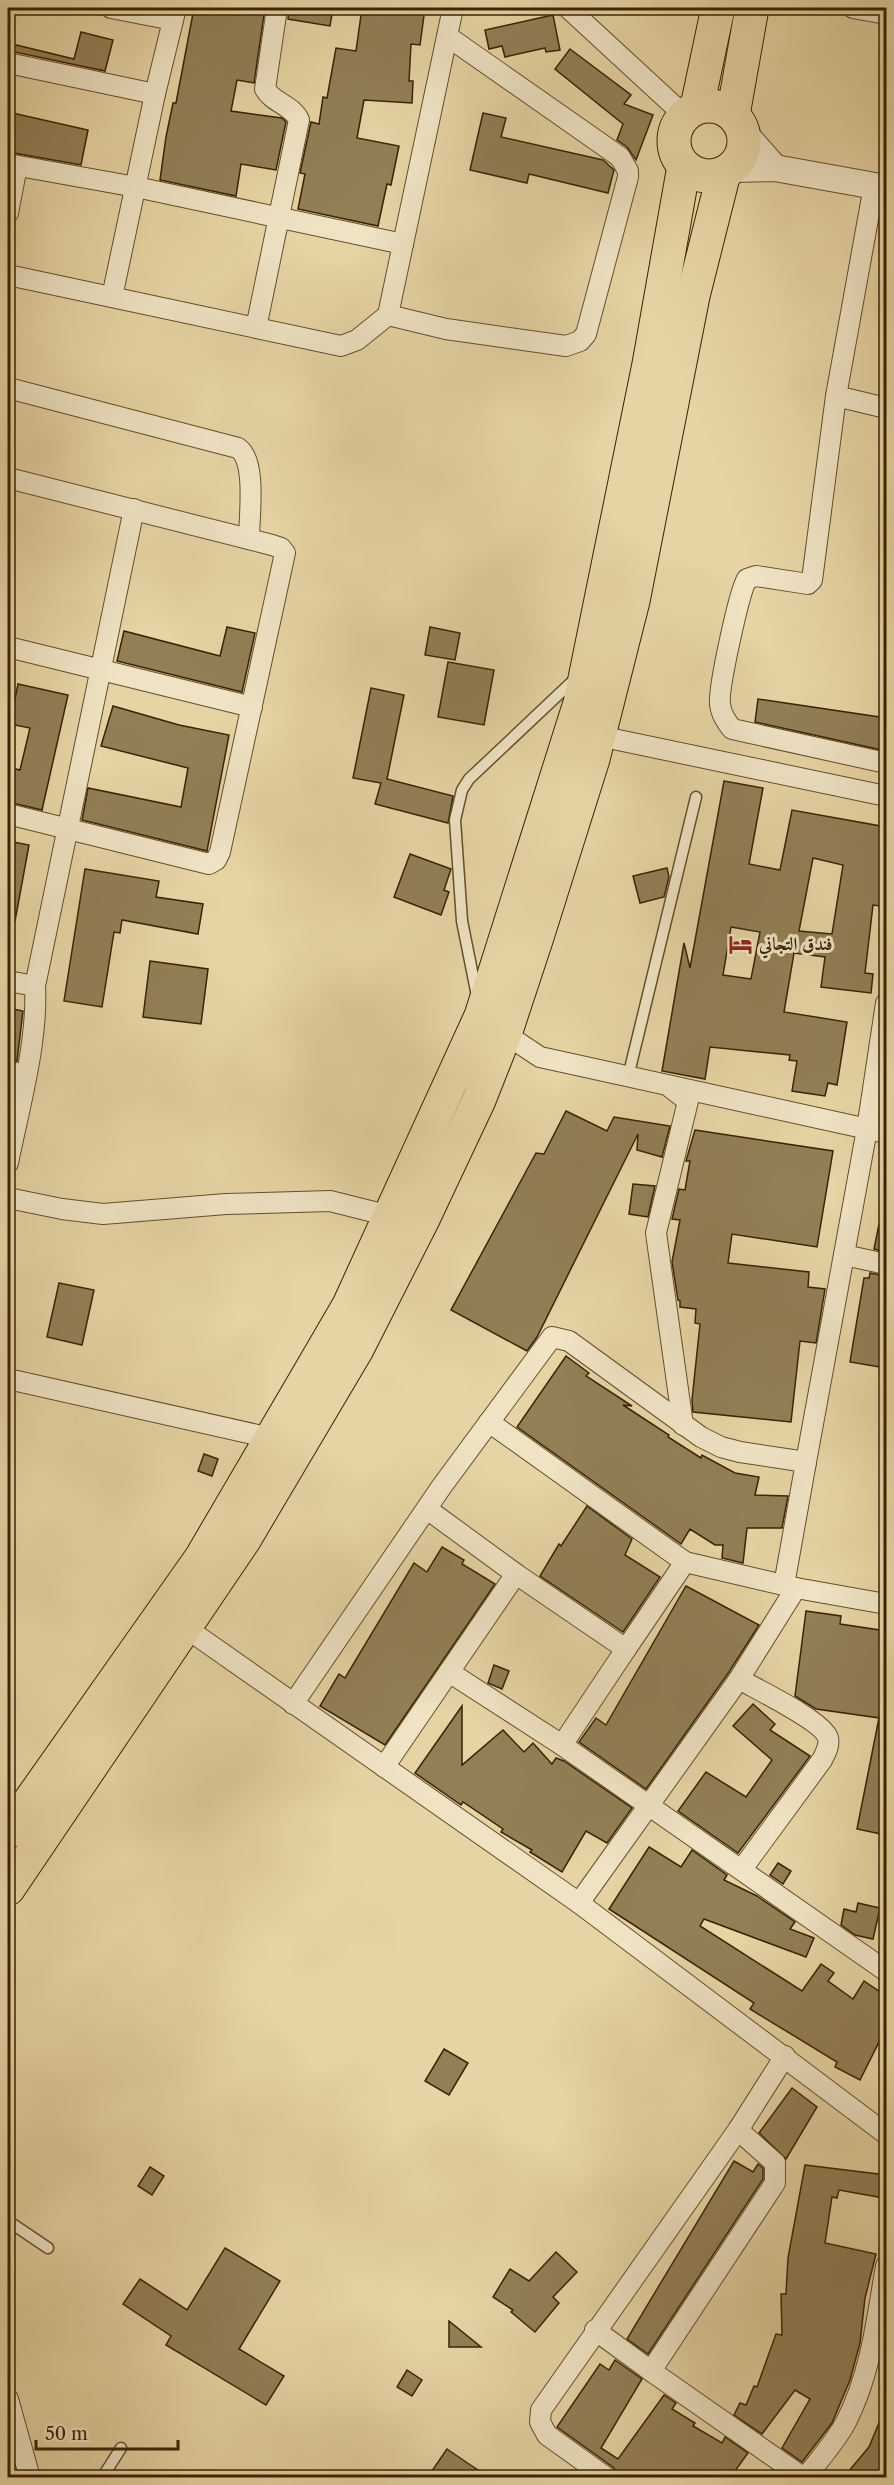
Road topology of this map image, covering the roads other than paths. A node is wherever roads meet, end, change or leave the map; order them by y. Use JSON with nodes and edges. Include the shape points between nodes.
{"nodes":[{"id":1,"x":111,"y":8,"type":"edge"},
{"id":2,"x":277,"y":8,"type":"edge"},
{"id":3,"x":453,"y":8,"type":"edge"},
{"id":4,"x":568,"y":8,"type":"edge"},
{"id":5,"x":718,"y":8,"type":"edge"},
{"id":6,"x":752,"y":8,"type":"edge"},
{"id":7,"x":853,"y":8,"type":"edge"},
{"id":8,"x":175,"y":14,"type":"edge"},
{"id":9,"x":886,"y":14,"type":"edge"},
{"id":10,"x":447,"y":36,"type":"junction"},
{"id":11,"x":8,"y":63,"type":"edge"},
{"id":12,"x":154,"y":94,"type":"junction"},
{"id":13,"x":691,"y":111,"type":"junction"},
{"id":14,"x":739,"y":124,"type":"junction"},
{"id":15,"x":12,"y":165,"type":"edge"},
{"id":16,"x":684,"y":166,"type":"junction"},
{"id":17,"x":775,"y":168,"type":"junction"},
{"id":18,"x":728,"y":171,"type":"junction"},
{"id":19,"x":136,"y":187,"type":"junction"},
{"id":20,"x":880,"y":187,"type":"edge"},
{"id":21,"x":8,"y":213,"type":"edge"},
{"id":22,"x":281,"y":218,"type":"junction"},
{"id":23,"x":403,"y":244,"type":"junction"},
{"id":24,"x":8,"y":275,"type":"edge"},
{"id":25,"x":112,"y":297,"type":"junction"},
{"id":26,"x":388,"y":315,"type":"junction"},
{"id":27,"x":256,"y":328,"type":"junction"},
{"id":28,"x":8,"y":388,"type":"edge"},
{"id":29,"x":836,"y":396,"type":"junction"},
{"id":30,"x":886,"y":408,"type":"edge"},
{"id":31,"x":8,"y":478,"type":"edge"},
{"id":32,"x":134,"y":509,"type":"junction"},
{"id":33,"x":249,"y":539,"type":"junction"},
{"id":34,"x":8,"y":647,"type":"edge"},
{"id":35,"x":588,"y":666,"type":"junction"},
{"id":36,"x":101,"y":670,"type":"junction"},
{"id":37,"x":252,"y":707,"type":"junction"},
{"id":38,"x":599,"y":735,"type":"junction"},
{"id":39,"x":886,"y":763,"type":"edge"},
{"id":40,"x":886,"y":796,"type":"edge"},
{"id":41,"x":696,"y":797,"type":"dead end"},
{"id":42,"x":8,"y":814,"type":"edge"},
{"id":43,"x":68,"y":830,"type":"junction"},
{"id":44,"x":8,"y":981,"type":"edge"},
{"id":45,"x":35,"y":986,"type":"junction"},
{"id":46,"x":886,"y":1003,"type":"edge"},
{"id":47,"x":493,"y":1025,"type":"junction"},
{"id":48,"x":16,"y":1073,"type":"edge"},
{"id":49,"x":628,"y":1077,"type":"junction"},
{"id":50,"x":669,"y":1086,"type":"junction"},
{"id":51,"x":877,"y":1131,"type":"edge"},
{"id":52,"x":8,"y":1163,"type":"edge"},
{"id":53,"x":8,"y":1198,"type":"edge"},
{"id":54,"x":390,"y":1216,"type":"junction"},
{"id":55,"x":844,"y":1255,"type":"junction"},
{"id":56,"x":886,"y":1264,"type":"edge"},
{"id":57,"x":8,"y":1379,"type":"edge"},
{"id":58,"x":489,"y":1422,"type":"junction"},
{"id":59,"x":683,"y":1425,"type":"junction"},
{"id":60,"x":271,"y":1438,"type":"junction"},
{"id":61,"x":806,"y":1462,"type":"junction"},
{"id":62,"x":427,"y":1509,"type":"junction"},
{"id":63,"x":685,"y":1562,"type":"junction"},
{"id":64,"x":516,"y":1574,"type":"junction"},
{"id":65,"x":790,"y":1586,"type":"junction"},
{"id":66,"x":886,"y":1604,"type":"edge"},
{"id":67,"x":186,"y":1628,"type":"junction"},
{"id":68,"x":626,"y":1649,"type":"junction"},
{"id":69,"x":449,"y":1672,"type":"junction"},
{"id":70,"x":738,"y":1679,"type":"junction"},
{"id":71,"x":293,"y":1704,"type":"junction"},
{"id":72,"x":562,"y":1744,"type":"junction"},
{"id":73,"x":384,"y":1767,"type":"junction"},
{"id":74,"x":650,"y":1806,"type":"junction"},
{"id":75,"x":8,"y":1832,"type":"edge"},
{"id":76,"x":742,"y":1869,"type":"junction"},
{"id":77,"x":8,"y":1889,"type":"edge"},
{"id":78,"x":579,"y":1903,"type":"junction"},
{"id":79,"x":886,"y":1971,"type":"edge"},
{"id":80,"x":785,"y":2056,"type":"junction"},
{"id":81,"x":738,"y":2130,"type":"junction"},
{"id":82,"x":886,"y":2134,"type":"edge"},
{"id":83,"x":8,"y":2221,"type":"edge"},
{"id":84,"x":48,"y":2248,"type":"dead end"},
{"id":85,"x":886,"y":2266,"type":"edge"},
{"id":86,"x":595,"y":2330,"type":"junction"},
{"id":87,"x":651,"y":2372,"type":"junction"},
{"id":88,"x":8,"y":2398,"type":"edge"},
{"id":89,"x":121,"y":2448,"type":"dead end"},
{"id":90,"x":30,"y":2478,"type":"edge"},
{"id":91,"x":102,"y":2478,"type":"edge"},
{"id":92,"x":606,"y":2478,"type":"edge"},
{"id":93,"x":805,"y":2478,"type":"edge"}],
"edges":[{"from":1,"to":8,"type":"street"},
{"from":2,"to":22,"type":"street","via":[[265,89],[296,113],[299,120]]},
{"from":3,"to":10,"type":"street"},
{"from":4,"to":13,"type":"street"},
{"from":5,"to":13,"type":"highway"},
{"from":6,"to":14,"type":"highway"},
{"from":7,"to":9,"type":"street"},
{"from":8,"to":12,"type":"street"},
{"from":10,"to":23,"type":"street"},
{"from":10,"to":26,"type":"street","via":[[620,158],[628,177],[586,334],[580,341],[566,346],[435,327]]},
{"from":11,"to":12,"type":"street"},
{"from":12,"to":19,"type":"street"},
{"from":13,"to":14,"type":"highway","via":[[716,106]]},
{"from":13,"to":16,"type":"highway","via":[[674,135],[674,146]]},
{"from":14,"to":17,"type":"street"},
{"from":14,"to":18,"type":"highway","via":[[742,157]]},
{"from":15,"to":19,"type":"street"},
{"from":15,"to":21,"type":"street"},
{"from":16,"to":18,"type":"highway","via":[[703,176]]},
{"from":16,"to":35,"type":"highway","via":[[650,364]]},
{"from":17,"to":18,"type":"street"},
{"from":17,"to":20,"type":"street"},
{"from":18,"to":38,"type":"highway","via":[[693,296],[633,602]]},
{"from":19,"to":22,"type":"street"},
{"from":19,"to":25,"type":"street"},
{"from":20,"to":29,"type":"street"},
{"from":22,"to":23,"type":"street"},
{"from":22,"to":27,"type":"street"},
{"from":23,"to":26,"type":"street"},
{"from":24,"to":25,"type":"street"},
{"from":25,"to":27,"type":"street"},
{"from":26,"to":27,"type":"street","via":[[357,340],[341,345]]},
{"from":28,"to":33,"type":"street","via":[[238,448],[244,452],[250,468]]},
{"from":29,"to":30,"type":"street"},
{"from":29,"to":39,"type":"street","via":[[812,580],[808,584],[756,576],[747,579],[739,596],[719,701],[732,729]]},
{"from":31,"to":32,"type":"street"},
{"from":32,"to":33,"type":"street"},
{"from":32,"to":36,"type":"street"},
{"from":33,"to":37,"type":"street","via":[[281,548],[285,553]]},
{"from":34,"to":36,"type":"street"},
{"from":35,"to":47,"type":"highway"},
{"from":35,"to":47,"type":"lane","via":[[469,779],[457,806],[454,820],[462,921]]},
{"from":36,"to":37,"type":"street"},
{"from":36,"to":43,"type":"street"},
{"from":37,"to":43,"type":"street","via":[[220,852],[213,863]]},
{"from":38,"to":40,"type":"street"},
{"from":38,"to":47,"type":"highway"},
{"from":41,"to":49,"type":"lane"},
{"from":42,"to":43,"type":"street"},
{"from":43,"to":45,"type":"street"},
{"from":44,"to":45,"type":"street"},
{"from":45,"to":48,"type":"street","via":[[36,1000]]},
{"from":46,"to":51,"type":"street"},
{"from":47,"to":49,"type":"street","via":[[540,1057]]},
{"from":47,"to":54,"type":"highway"},
{"from":47,"to":67,"type":"highway","via":[[479,1100],[357,1349],[244,1540]]},
{"from":48,"to":52,"type":"street"},
{"from":49,"to":50,"type":"street"},
{"from":50,"to":51,"type":"street"},
{"from":50,"to":59,"type":"street","via":[[688,1101],[656,1233]]},
{"from":51,"to":55,"type":"street"},
{"from":53,"to":54,"type":"street","via":[[103,1214],[330,1201]]},
{"from":54,"to":60,"type":"highway","via":[[349,1305]]},
{"from":55,"to":56,"type":"street"},
{"from":55,"to":61,"type":"street"},
{"from":57,"to":60,"type":"street"},
{"from":58,"to":59,"type":"street","via":[[547,1341],[558,1337],[569,1341]]},
{"from":58,"to":62,"type":"street"},
{"from":58,"to":63,"type":"street"},
{"from":59,"to":61,"type":"street","via":[[721,1447]]},
{"from":60,"to":75,"type":"highway","via":[[201,1558]]},
{"from":61,"to":65,"type":"street"},
{"from":62,"to":64,"type":"street"},
{"from":62,"to":71,"type":"street"},
{"from":63,"to":65,"type":"street"},
{"from":63,"to":68,"type":"street"},
{"from":64,"to":68,"type":"street"},
{"from":64,"to":69,"type":"street"},
{"from":65,"to":66,"type":"street"},
{"from":65,"to":70,"type":"street"},
{"from":67,"to":71,"type":"street"},
{"from":67,"to":77,"type":"highway"},
{"from":68,"to":72,"type":"street"},
{"from":69,"to":72,"type":"street"},
{"from":69,"to":73,"type":"street"},
{"from":70,"to":74,"type":"street"},
{"from":70,"to":76,"type":"street","via":[[812,1722],[828,1738],[822,1760]]},
{"from":71,"to":73,"type":"street"},
{"from":72,"to":74,"type":"street"},
{"from":73,"to":78,"type":"street"},
{"from":74,"to":76,"type":"street"},
{"from":74,"to":78,"type":"street"},
{"from":76,"to":79,"type":"street"},
{"from":78,"to":80,"type":"street"},
{"from":80,"to":81,"type":"street"},
{"from":80,"to":82,"type":"street"},
{"from":81,"to":86,"type":"street"},
{"from":81,"to":87,"type":"street","via":[[775,2163],[775,2183]]},
{"from":83,"to":84,"type":"lane"},
{"from":85,"to":93,"type":"street","via":[[861,2387],[845,2424]]},
{"from":86,"to":87,"type":"street"},
{"from":86,"to":92,"type":"street","via":[[542,2410],[540,2422],[547,2435]]},
{"from":87,"to":93,"type":"street"},
{"from":88,"to":90,"type":"street"},
{"from":89,"to":91,"type":"lane"}]}
